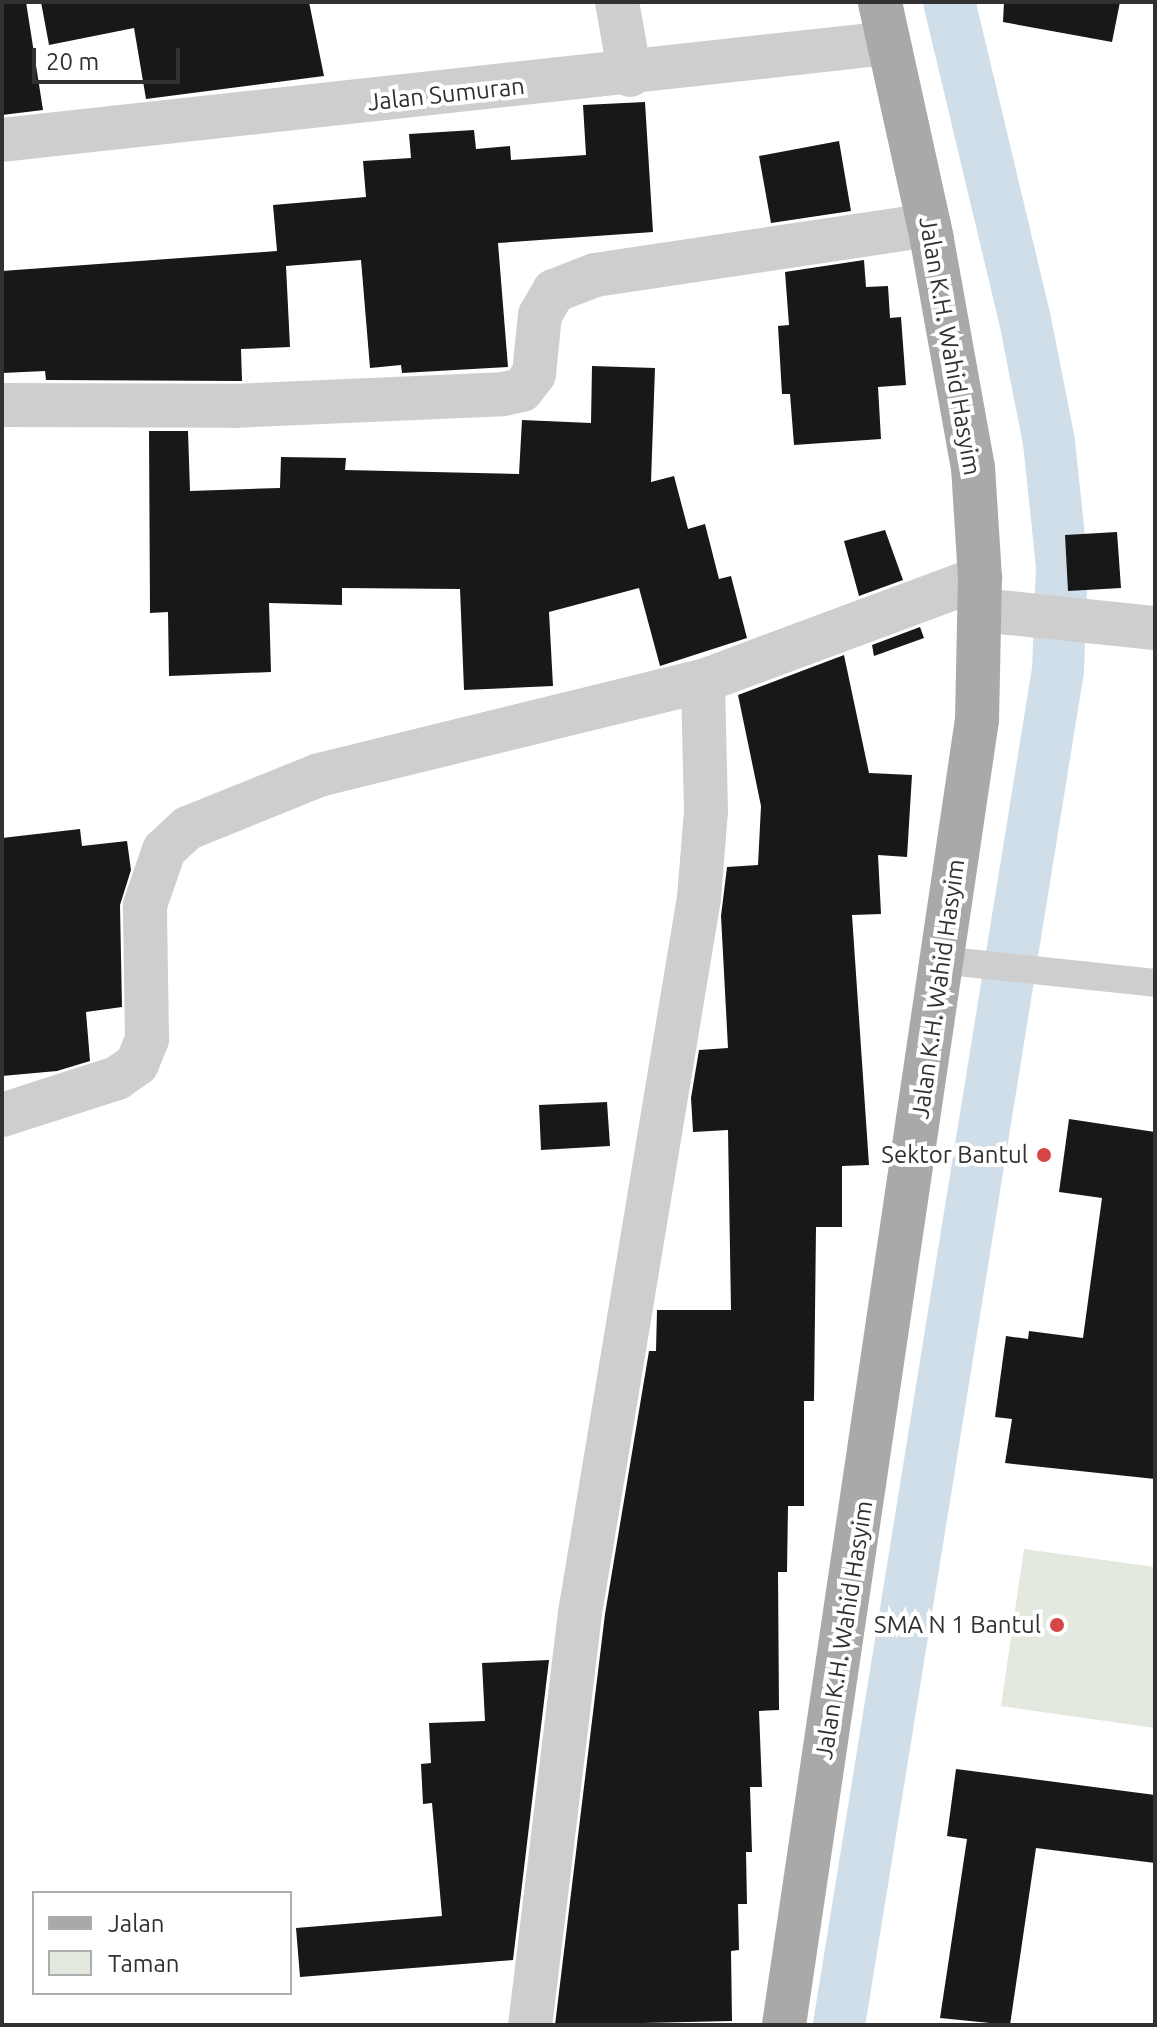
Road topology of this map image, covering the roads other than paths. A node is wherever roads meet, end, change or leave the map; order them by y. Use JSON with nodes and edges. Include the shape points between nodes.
{"nodes":[{"id":1,"x":617,"y":2,"type":"edge"},
{"id":2,"x":884,"y":22,"type":"edge"},
{"id":3,"x":630,"y":75,"type":"junction"},
{"id":4,"x":2,"y":140,"type":"edge"},
{"id":5,"x":929,"y":225,"type":"junction"},
{"id":6,"x":2,"y":405,"type":"edge"},
{"id":7,"x":985,"y":600,"type":"junction"},
{"id":8,"x":1155,"y":628,"type":"edge"},
{"id":9,"x":703,"y":681,"type":"junction"},
{"id":10,"x":956,"y":962,"type":"junction"},
{"id":11,"x":1155,"y":983,"type":"edge"},
{"id":12,"x":2,"y":1115,"type":"edge"},
{"id":13,"x":530,"y":2025,"type":"edge"},
{"id":14,"x":784,"y":2025,"type":"edge"}],
"edges":[{"from":1,"to":3,"type":"street"},
{"from":2,"to":3,"type":"street","name":"Jalan Sumuran"},
{"from":2,"to":5,"type":"main road","name":"Jalan K.H. Wahid Hasyim"},
{"from":3,"to":4,"type":"street","name":"Jalan Sumuran"},
{"from":5,"to":6,"type":"street","via":[[595,275],[544,302],[529,383],[503,394],[233,406]]},
{"from":5,"to":7,"type":"main road","name":"Jalan K.H. Wahid Hasyim","via":[[973,468]]},
{"from":7,"to":8,"type":"street","via":[[1065,619]]},
{"from":7,"to":9,"type":"street"},
{"from":7,"to":10,"type":"main road","name":"Jalan K.H. Wahid Hasyim"},
{"from":9,"to":12,"type":"street","via":[[319,775],[188,828],[164,850],[145,905],[147,1039],[137,1064],[117,1078]]},
{"from":9,"to":13,"type":"street","via":[[706,811],[699,898],[580,1613]]},
{"from":10,"to":11,"type":"lane"},
{"from":10,"to":14,"type":"main road","name":"Jalan K.H. Wahid Hasyim"}]}
